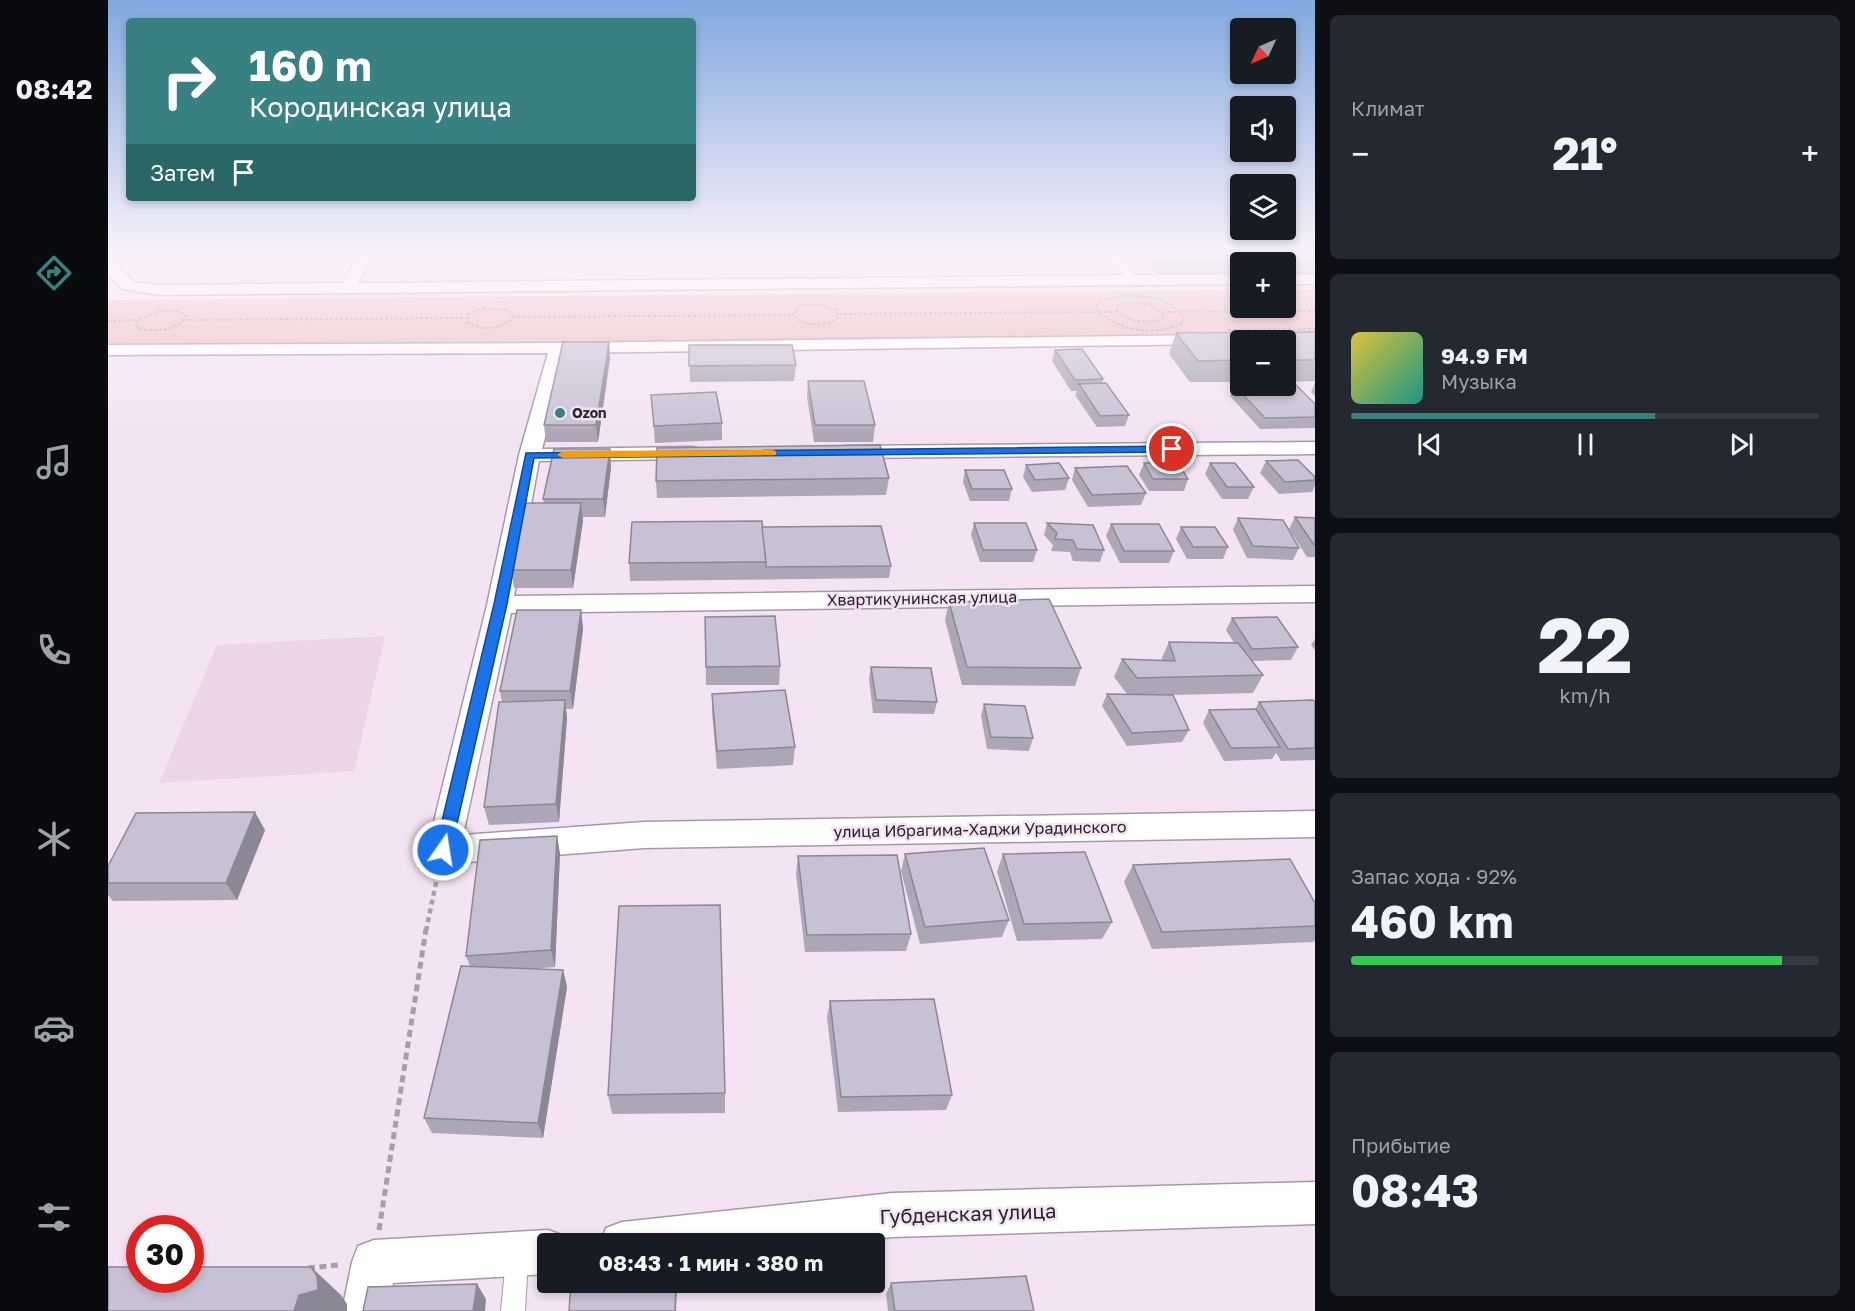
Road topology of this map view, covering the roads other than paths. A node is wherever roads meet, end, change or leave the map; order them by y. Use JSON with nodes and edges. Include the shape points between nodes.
{"nodes":[{"id":1,"x":1229,"y":335,"type":"edge"},
{"id":2,"x":559,"y":348,"type":"junction"},
{"id":3,"x":108,"y":350,"type":"edge"},
{"id":4,"x":1315,"y":448,"type":"edge"},
{"id":5,"x":827,"y":452,"type":"edge"},
{"id":6,"x":708,"y":453,"type":"edge"},
{"id":7,"x":530,"y":455,"type":"junction"},
{"id":8,"x":1315,"y":594,"type":"edge"},
{"id":9,"x":500,"y":604,"type":"junction"},
{"id":10,"x":1315,"y":824,"type":"edge"},
{"id":11,"x":1315,"y":1203,"type":"edge"},
{"id":12,"x":724,"y":1233,"type":"edge"},
{"id":13,"x":533,"y":1253,"type":"edge"},
{"id":14,"x":365,"y":1311,"type":"edge"},
{"id":15,"x":513,"y":1311,"type":"edge"}],
"edges":[{"from":1,"to":2,"type":"street"},
{"from":2,"to":3,"type":"street"},
{"from":2,"to":7,"type":"street"},
{"from":4,"to":5,"type":"street"},
{"from":6,"to":7,"type":"street"},
{"from":7,"to":9,"type":"street"},
{"from":8,"to":9,"type":"street","name":"Хвартикунинская улица"},
{"from":9,"to":10,"type":"street","name":"улица Ибрагима-Хаджи Урадинского","via":[[443,850],[644,835]]},
{"from":11,"to":12,"type":"street","name":"Губденская улица","via":[[892,1215]]},
{"from":13,"to":14,"type":"street","via":[[374,1262]]},
{"from":13,"to":15,"type":"lane"}]}
